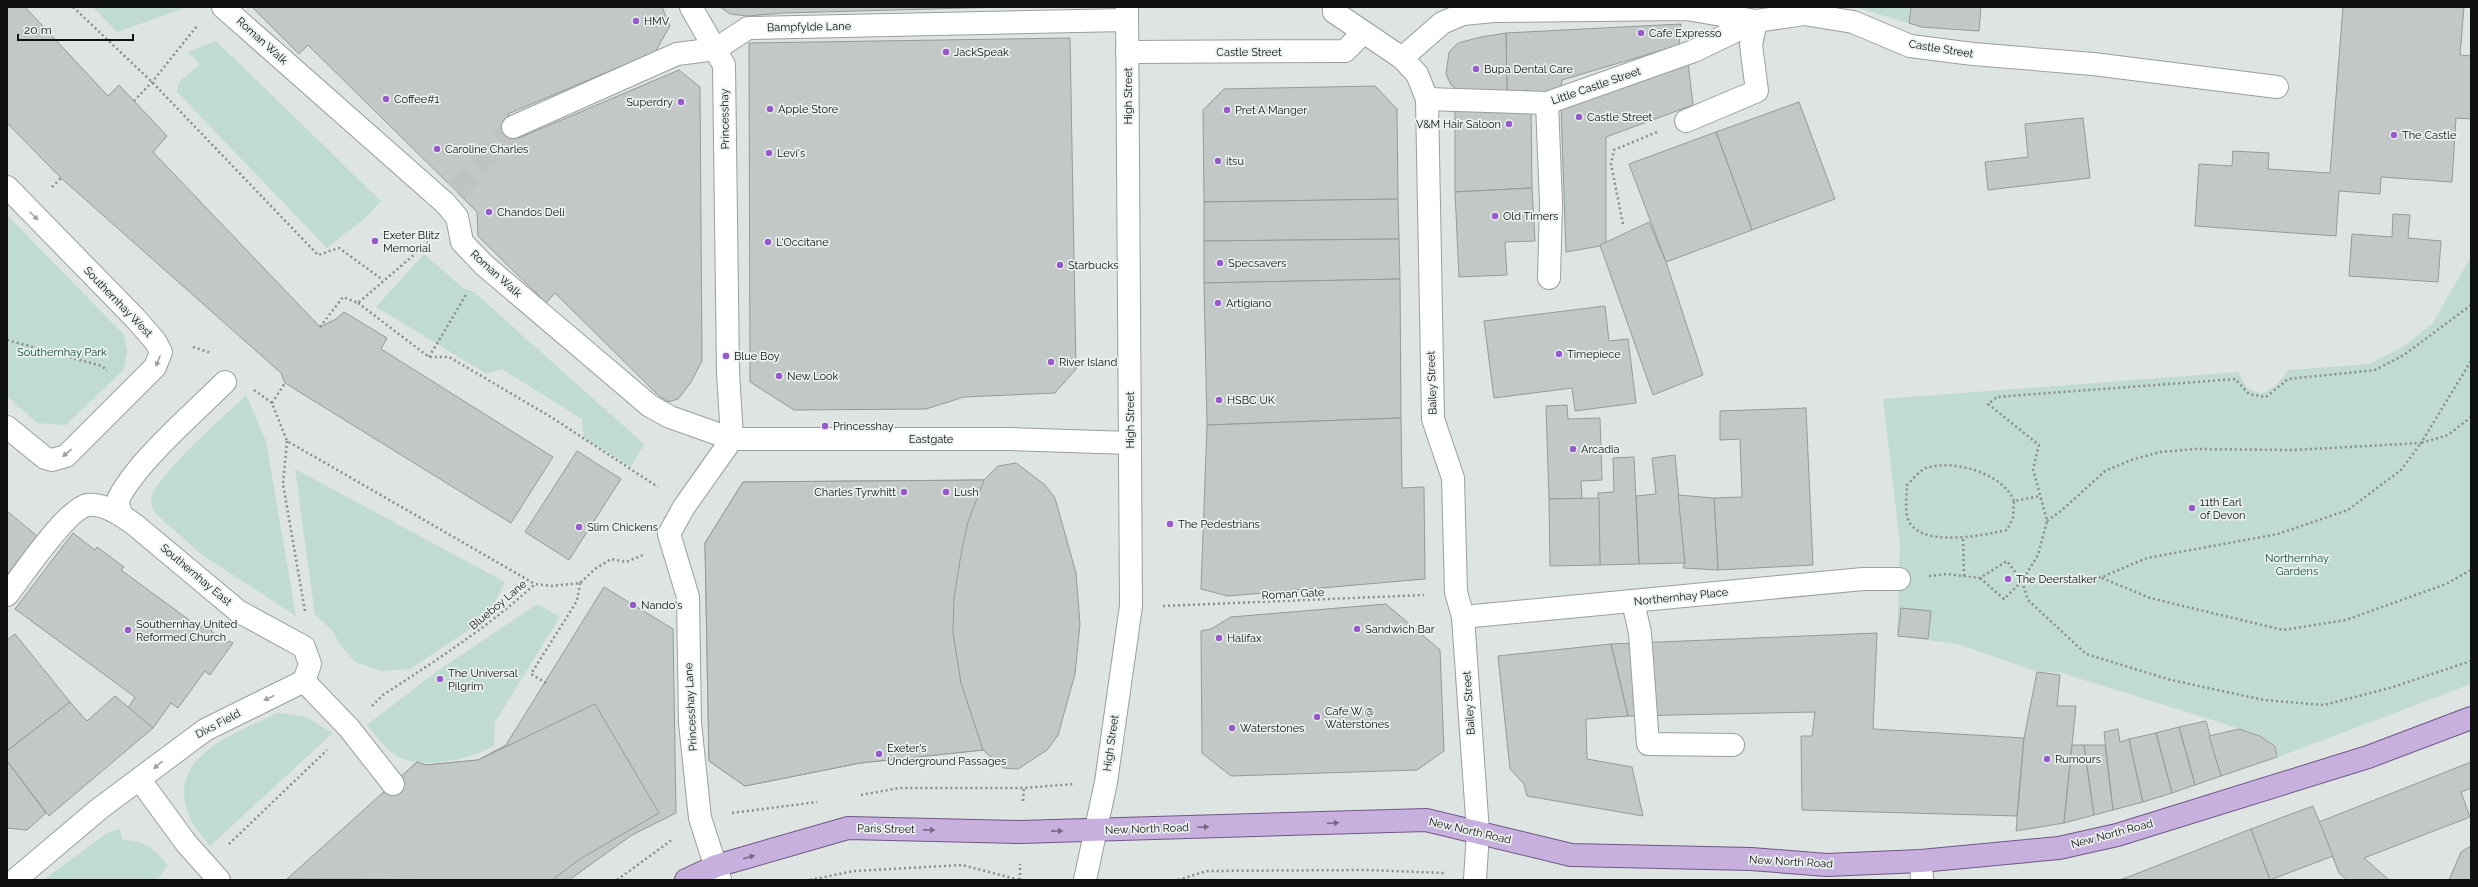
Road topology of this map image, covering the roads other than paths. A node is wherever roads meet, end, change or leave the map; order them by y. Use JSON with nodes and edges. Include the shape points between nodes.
{"nodes":[{"id":1,"x":223,"y":7,"type":"edge"},
{"id":2,"x":691,"y":7,"type":"edge"},
{"id":3,"x":1334,"y":7,"type":"edge"},
{"id":4,"x":1495,"y":9,"type":"edge"},
{"id":5,"x":1127,"y":13,"type":"edge"},
{"id":6,"x":1756,"y":21,"type":"junction"},
{"id":7,"x":1362,"y":33,"type":"junction"},
{"id":8,"x":716,"y":49,"type":"junction"},
{"id":9,"x":1127,"y":52,"type":"junction"},
{"id":10,"x":1402,"y":58,"type":"junction"},
{"id":11,"x":2277,"y":87,"type":"dead end"},
{"id":12,"x":1427,"y":99,"type":"junction"},
{"id":13,"x":1547,"y":103,"type":"junction"},
{"id":14,"x":1686,"y":121,"type":"road end"},
{"id":15,"x":513,"y":127,"type":"tunnel mouth"},
{"id":16,"x":7,"y":187,"type":"edge"},
{"id":17,"x":1549,"y":278,"type":"dead end"},
{"id":18,"x":225,"y":382,"type":"dead end"},
{"id":19,"x":7,"y":427,"type":"edge"},
{"id":20,"x":732,"y":439,"type":"junction"},
{"id":21,"x":1130,"y":443,"type":"junction"},
{"id":22,"x":122,"y":516,"type":"junction"},
{"id":23,"x":1899,"y":579,"type":"road end"},
{"id":24,"x":7,"y":595,"type":"edge"},
{"id":25,"x":1633,"y":602,"type":"junction"},
{"id":26,"x":1463,"y":617,"type":"junction"},
{"id":27,"x":304,"y":681,"type":"junction"},
{"id":28,"x":2471,"y":718,"type":"edge"},
{"id":29,"x":1732,"y":745,"type":"dead end"},
{"id":30,"x":140,"y":780,"type":"junction"},
{"id":31,"x":393,"y":784,"type":"dead end"},
{"id":32,"x":1094,"y":830,"type":"junction"},
{"id":33,"x":1478,"y":832,"type":"junction"},
{"id":34,"x":1922,"y":870,"type":"edge"},
{"id":35,"x":214,"y":872,"type":"edge"},
{"id":36,"x":718,"y":873,"type":"edge"},
{"id":37,"x":15,"y":880,"type":"edge"},
{"id":38,"x":686,"y":880,"type":"edge"},
{"id":39,"x":1085,"y":880,"type":"edge"},
{"id":40,"x":1475,"y":880,"type":"edge"}],
"edges":[{"from":1,"to":20,"type":"street","name":"Roman Walk","via":[[453,204],[462,242],[484,266],[650,406],[670,417]]},
{"from":2,"to":8,"type":"street","name":"Princesshay"},
{"from":3,"to":7,"type":"street","name":"Bailey Street","via":[[1334,12]]},
{"from":4,"to":6,"type":"street","name":"Castle Street","via":[[1687,9]]},
{"from":4,"to":10,"type":"street","name":"Castle Street","via":[[1463,14],[1442,22]]},
{"from":5,"to":8,"type":"street","name":"Bampfylde Lane","via":[[748,28]]},
{"from":5,"to":9,"type":"street","name":"High Street"},
{"from":6,"to":11,"type":"street","name":"Castle Street","via":[[1804,14],[1853,22],[1910,46],[2093,64]]},
{"from":6,"to":13,"type":"street","name":"Little Castle Street","via":[[1694,52]]},
{"from":6,"to":14,"type":"street","via":[[1751,45],[1757,91]]},
{"from":7,"to":9,"type":"street","name":"Castle Street","via":[[1345,51]]},
{"from":7,"to":10,"type":"street","name":"Bailey Street"},
{"from":8,"to":15,"type":"street","name":"Bampfylde Lane","via":[[677,54]]},
{"from":8,"to":20,"type":"street","name":"Princesshay","via":[[724,65],[728,372]]},
{"from":9,"to":21,"type":"street","name":"High Street"},
{"from":10,"to":12,"type":"street","name":"Bailey Street","via":[[1417,74]]},
{"from":12,"to":13,"type":"street","name":"Little Castle Street"},
{"from":12,"to":26,"type":"street","name":"Bailey Street","via":[[1433,419],[1453,478],[1456,592]]},
{"from":13,"to":17,"type":"street","via":[[1551,203]]},
{"from":16,"to":19,"type":"street","name":"Southernhay West","one_way":true,"via":[[135,318],[159,346],[161,352],[155,367],[66,456],[52,460],[45,458]]},
{"from":18,"to":22,"type":"street","via":[[149,459],[122,491],[116,502]]},
{"from":20,"to":21,"type":"street","name":"Eastgate","via":[[1010,439]]},
{"from":20,"to":36,"type":"street","name":"Princesshay Lane","via":[[684,507],[669,534],[688,597],[690,723],[700,818]]},
{"from":21,"to":32,"type":"street","name":"High Street","via":[[1131,606],[1106,782]]},
{"from":22,"to":24,"type":"street","name":"Southernhay East","via":[[94,505],[86,505],[70,514]]},
{"from":22,"to":27,"type":"street","name":"Southernhay East","via":[[238,611],[304,647],[310,664]]},
{"from":23,"to":25,"type":"street","name":"Northernhay Place","via":[[1863,579]]},
{"from":25,"to":26,"type":"street","name":"Northernhay Place"},
{"from":25,"to":29,"type":"street","via":[[1640,633],[1648,744]]},
{"from":26,"to":33,"type":"street","name":"Bailey Street"},
{"from":27,"to":30,"type":"street","name":"Dixs Field","one_way":true,"via":[[205,730],[172,752]]},
{"from":27,"to":31,"type":"street","via":[[350,728]]},
{"from":28,"to":34,"type":"main road","name":"New North Road","via":[[2368,757],[2117,835],[2059,848]]},
{"from":30,"to":35,"type":"street","via":[[186,843]]},
{"from":30,"to":37,"type":"street","name":"Dixs Field","via":[[99,809]]},
{"from":32,"to":33,"type":"main road","name":"New North Road","one_way":true,"via":[[1426,820]]},
{"from":36,"to":32,"type":"main road","name":"Paris Street","one_way":true,"via":[[848,828],[1020,832]]},
{"from":32,"to":39,"type":"street","name":"High Street"},
{"from":33,"to":34,"type":"main road","name":"New North Road","via":[[1571,855],[1751,859]]},
{"from":33,"to":40,"type":"street","name":"Bailey Street"},
{"from":36,"to":38,"type":"main road","name":"Paris Street"}]}
